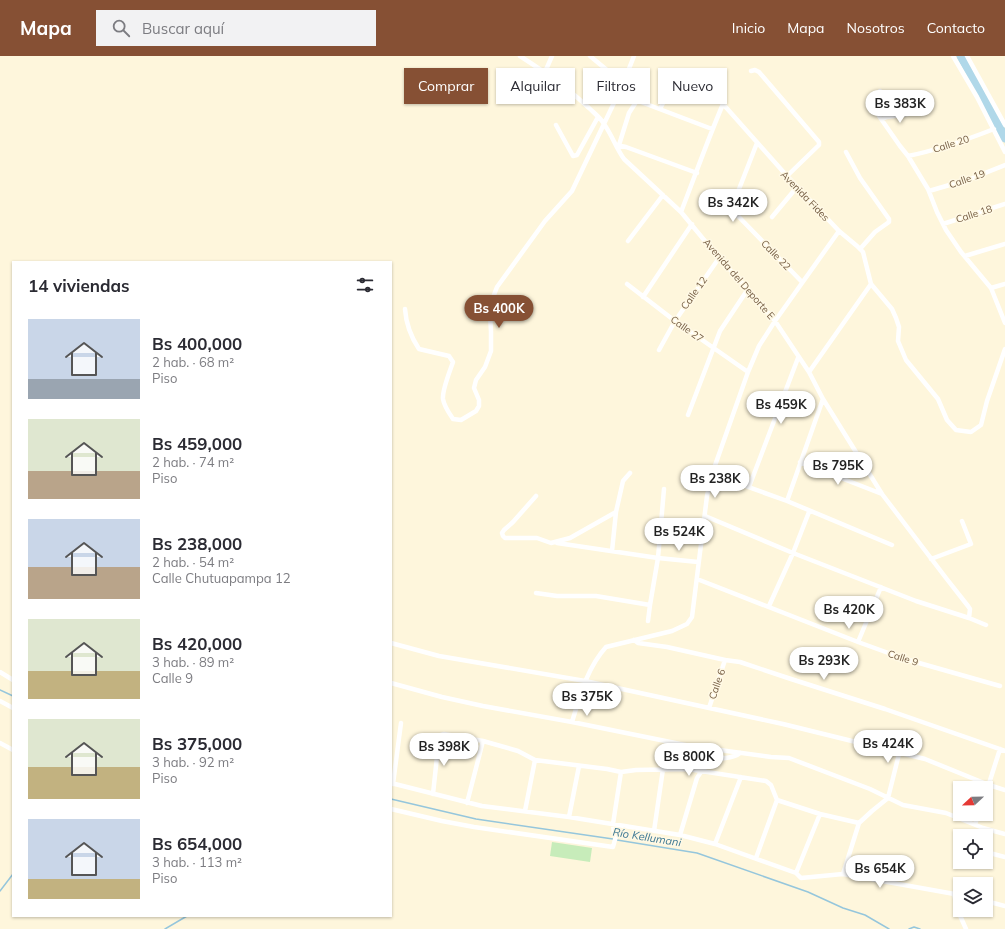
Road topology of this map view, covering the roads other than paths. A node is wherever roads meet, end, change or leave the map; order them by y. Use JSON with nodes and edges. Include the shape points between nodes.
{"nodes":[{"id":1,"x":520,"y":56,"type":"edge"},
{"id":2,"x":552,"y":56,"type":"edge"},
{"id":3,"x":590,"y":56,"type":"edge"},
{"id":4,"x":634,"y":56,"type":"edge"},
{"id":5,"x":953,"y":56,"type":"edge"},
{"id":6,"x":967,"y":56,"type":"edge"},
{"id":7,"x":540,"y":68,"type":"edge"},
{"id":8,"x":548,"y":68,"type":"edge"},
{"id":9,"x":604,"y":68,"type":"edge"},
{"id":10,"x":629,"y":68,"type":"edge"},
{"id":11,"x":751,"y":71,"type":"dead end"},
{"id":12,"x":880,"y":91,"type":"dead end"},
{"id":13,"x":575,"y":96,"type":"edge"},
{"id":14,"x":613,"y":104,"type":"edge"},
{"id":15,"x":635,"y":104,"type":"edge"},
{"id":16,"x":646,"y":104,"type":"edge"},
{"id":17,"x":662,"y":104,"type":"edge"},
{"id":18,"x":723,"y":104,"type":"joint"},
{"id":19,"x":660,"y":109,"type":"junction"},
{"id":20,"x":914,"y":113,"type":"dead end"},
{"id":21,"x":598,"y":117,"type":"junction"},
{"id":22,"x":882,"y":119,"type":"junction"},
{"id":23,"x":604,"y":123,"type":"junction"},
{"id":24,"x":556,"y":125,"type":"dead end"},
{"id":25,"x":1005,"y":125,"type":"edge"},
{"id":26,"x":712,"y":129,"type":"junction"},
{"id":27,"x":994,"y":129,"type":"junction"},
{"id":28,"x":757,"y":143,"type":"junction"},
{"id":29,"x":617,"y":145,"type":"junction"},
{"id":30,"x":846,"y":152,"type":"dead end"},
{"id":31,"x":1005,"y":152,"type":"edge"},
{"id":32,"x":908,"y":156,"type":"junction"},
{"id":33,"x":1005,"y":166,"type":"edge"},
{"id":34,"x":697,"y":173,"type":"junction"},
{"id":35,"x":787,"y":176,"type":"junction"},
{"id":36,"x":797,"y":187,"type":"junction"},
{"id":37,"x":929,"y":191,"type":"junction"},
{"id":38,"x":662,"y":195,"type":"junction"},
{"id":39,"x":1005,"y":204,"type":"edge"},
{"id":40,"x":680,"y":212,"type":"junction"},
{"id":41,"x":772,"y":216,"type":"dead end"},
{"id":42,"x":692,"y":224,"type":"junction"},
{"id":43,"x":943,"y":224,"type":"junction"},
{"id":44,"x":839,"y":231,"type":"junction"},
{"id":45,"x":628,"y":241,"type":"dead end"},
{"id":46,"x":1005,"y":244,"type":"edge"},
{"id":47,"x":860,"y":249,"type":"junction"},
{"id":48,"x":965,"y":256,"type":"junction"},
{"id":49,"x":719,"y":258,"type":"junction"},
{"id":50,"x":802,"y":282,"type":"junction"},
{"id":51,"x":627,"y":284,"type":"dead end"},
{"id":52,"x":871,"y":284,"type":"junction"},
{"id":53,"x":1005,"y":284,"type":"edge"},
{"id":54,"x":991,"y":288,"type":"junction"},
{"id":55,"x":748,"y":289,"type":"junction"},
{"id":56,"x":643,"y":297,"type":"junction"},
{"id":57,"x":405,"y":309,"type":"dead end"},
{"id":58,"x":675,"y":321,"type":"junction"},
{"id":59,"x":775,"y":321,"type":"junction"},
{"id":60,"x":1005,"y":323,"type":"edge"},
{"id":61,"x":714,"y":348,"type":"junction"},
{"id":62,"x":1005,"y":349,"type":"edge"},
{"id":63,"x":659,"y":350,"type":"dead end"},
{"id":64,"x":798,"y":358,"type":"junction"},
{"id":65,"x":748,"y":372,"type":"junction"},
{"id":66,"x":809,"y":372,"type":"junction"},
{"id":67,"x":823,"y":399,"type":"junction"},
{"id":68,"x":688,"y":415,"type":"dead end"},
{"id":69,"x":800,"y":462,"type":"junction"},
{"id":70,"x":630,"y":473,"type":"dead end"},
{"id":71,"x":712,"y":474,"type":"junction"},
{"id":72,"x":749,"y":487,"type":"junction"},
{"id":73,"x":664,"y":489,"type":"dead end"},
{"id":74,"x":882,"y":494,"type":"junction"},
{"id":75,"x":536,"y":496,"type":"dead end"},
{"id":76,"x":786,"y":501,"type":"junction"},
{"id":77,"x":616,"y":512,"type":"junction"},
{"id":78,"x":809,"y":512,"type":"junction"},
{"id":79,"x":705,"y":516,"type":"junction"},
{"id":80,"x":962,"y":521,"type":"dead end"},
{"id":81,"x":551,"y":543,"type":"junction"},
{"id":82,"x":892,"y":545,"type":"dead end"},
{"id":83,"x":612,"y":551,"type":"junction"},
{"id":84,"x":793,"y":554,"type":"junction"},
{"id":85,"x":658,"y":558,"type":"junction"},
{"id":86,"x":931,"y":559,"type":"junction"},
{"id":87,"x":698,"y":562,"type":"junction"},
{"id":88,"x":697,"y":579,"type":"junction"},
{"id":89,"x":881,"y":587,"type":"junction"},
{"id":90,"x":536,"y":593,"type":"dead end"},
{"id":91,"x":650,"y":605,"type":"junction"},
{"id":92,"x":769,"y":606,"type":"junction"},
{"id":93,"x":969,"y":618,"type":"junction"},
{"id":94,"x":648,"y":621,"type":"dead end"},
{"id":95,"x":986,"y":625,"type":"dead end"},
{"id":96,"x":634,"y":640,"type":"junction"},
{"id":97,"x":858,"y":642,"type":"junction"},
{"id":98,"x":392,"y":643,"type":"edge"},
{"id":99,"x":725,"y":660,"type":"junction"},
{"id":100,"x":0,"y":672,"type":"edge"},
{"id":101,"x":12,"y":679,"type":"edge"},
{"id":102,"x":585,"y":681,"type":"junction"},
{"id":103,"x":392,"y":683,"type":"edge"},
{"id":104,"x":1000,"y":686,"type":"dead end"},
{"id":105,"x":0,"y":701,"type":"edge"},
{"id":106,"x":12,"y":707,"type":"edge"},
{"id":107,"x":708,"y":708,"type":"junction"},
{"id":108,"x":572,"y":722,"type":"junction"},
{"id":109,"x":401,"y":723,"type":"dead end"},
{"id":110,"x":906,"y":735,"type":"dead end"},
{"id":111,"x":483,"y":741,"type":"junction"},
{"id":112,"x":0,"y":744,"type":"edge"},
{"id":113,"x":12,"y":750,"type":"edge"},
{"id":114,"x":1003,"y":750,"type":"edge"},
{"id":115,"x":740,"y":753,"type":"junction"},
{"id":116,"x":899,"y":754,"type":"junction"},
{"id":117,"x":536,"y":760,"type":"junction"},
{"id":118,"x":578,"y":766,"type":"junction"},
{"id":119,"x":662,"y":769,"type":"junction"},
{"id":120,"x":701,"y":771,"type":"junction"},
{"id":121,"x":621,"y":772,"type":"junction"},
{"id":122,"x":740,"y":777,"type":"junction"},
{"id":123,"x":979,"y":781,"type":"edge"},
{"id":124,"x":991,"y":781,"type":"edge"},
{"id":125,"x":392,"y":784,"type":"edge"},
{"id":126,"x":993,"y":786,"type":"edge"},
{"id":127,"x":1005,"y":790,"type":"edge"},
{"id":128,"x":433,"y":794,"type":"junction"},
{"id":129,"x":888,"y":798,"type":"junction"},
{"id":130,"x":777,"y":800,"type":"junction"},
{"id":131,"x":467,"y":803,"type":"junction"},
{"id":132,"x":392,"y":808,"type":"edge"},
{"id":133,"x":525,"y":811,"type":"junction"},
{"id":134,"x":820,"y":814,"type":"junction"},
{"id":135,"x":569,"y":818,"type":"junction"},
{"id":136,"x":976,"y":821,"type":"edge"},
{"id":137,"x":859,"y":823,"type":"junction"},
{"id":138,"x":614,"y":824,"type":"junction"},
{"id":139,"x":975,"y":824,"type":"junction"},
{"id":140,"x":984,"y":828,"type":"joint"},
{"id":141,"x":654,"y":831,"type":"junction"},
{"id":142,"x":1005,"y":834,"type":"edge"},
{"id":143,"x":680,"y":835,"type":"junction"},
{"id":144,"x":715,"y":844,"type":"junction"},
{"id":145,"x":993,"y":854,"type":"edge"},
{"id":146,"x":1005,"y":857,"type":"edge"},
{"id":147,"x":756,"y":858,"type":"junction"},
{"id":148,"x":796,"y":873,"type":"junction"},
{"id":149,"x":843,"y":874,"type":"junction"},
{"id":150,"x":953,"y":894,"type":"edge"},
{"id":151,"x":993,"y":903,"type":"edge"},
{"id":152,"x":1005,"y":906,"type":"edge"},
{"id":153,"x":961,"y":917,"type":"edge"},
{"id":154,"x":966,"y":929,"type":"edge"}],
"edges":[{"from":1,"to":7,"type":"street","name":"Avenida del Deporte E"},
{"from":2,"to":8,"type":"street"},
{"from":3,"to":9,"type":"street"},
{"from":4,"to":10,"type":"street"},
{"from":5,"to":27,"type":"street"},
{"from":6,"to":25,"type":"street"},
{"from":11,"to":35,"type":"street","via":[[759,72],[819,142],[819,145]]},
{"from":12,"to":22,"type":"street","via":[[877,108]]},
{"from":13,"to":21,"type":"street","name":"Avenida del Deporte E"},
{"from":14,"to":23,"type":"street"},
{"from":15,"to":29,"type":"street"},
{"from":16,"to":19,"type":"street"},
{"from":17,"to":19,"type":"street","name":"Avenida Fides"},
{"from":18,"to":26,"type":"street"},
{"from":18,"to":28,"type":"street","name":"Avenida Fides"},
{"from":19,"to":26,"type":"street"},
{"from":20,"to":22,"type":"street"},
{"from":21,"to":23,"type":"street","name":"Avenida del Deporte E"},
{"from":21,"to":24,"type":"street","via":[[577,154],[573,156]]},
{"from":22,"to":32,"type":"street"},
{"from":23,"to":29,"type":"street","name":"Avenida del Deporte E"},
{"from":23,"to":57,"type":"street","via":[[572,191],[544,221],[497,287],[490,313],[491,351],[474,388],[479,406],[476,411],[461,420],[454,419],[443,400],[452,359],[449,356],[419,349],[413,341]]},
{"from":26,"to":34,"type":"street"},
{"from":27,"to":31,"type":"street"},
{"from":27,"to":32,"type":"street","name":"Calle 20","via":[[961,142]]},
{"from":28,"to":35,"type":"street","name":"Avenida Fides"},
{"from":28,"to":50,"type":"street","name":"Calle 22","via":[[732,207]]},
{"from":29,"to":34,"type":"street"},
{"from":29,"to":38,"type":"street","name":"Avenida del Deporte E","via":[[624,159]]},
{"from":30,"to":47,"type":"street","via":[[860,178],[889,218],[889,222],[875,232]]},
{"from":32,"to":37,"type":"street"},
{"from":33,"to":37,"type":"street","name":"Calle 19"},
{"from":34,"to":40,"type":"street"},
{"from":35,"to":36,"type":"street","name":"Avenida Fides"},
{"from":36,"to":41,"type":"street"},
{"from":36,"to":44,"type":"street","name":"Avenida Fides"},
{"from":37,"to":43,"type":"street"},
{"from":38,"to":40,"type":"street","name":"Avenida del Deporte E"},
{"from":38,"to":45,"type":"street"},
{"from":39,"to":43,"type":"street","name":"Calle 18"},
{"from":40,"to":42,"type":"street","name":"Avenida del Deporte E"},
{"from":42,"to":49,"type":"street","name":"Avenida del Deporte E"},
{"from":42,"to":56,"type":"street"},
{"from":43,"to":48,"type":"street"},
{"from":44,"to":47,"type":"street","name":"Avenida Fides"},
{"from":44,"to":50,"type":"street"},
{"from":46,"to":48,"type":"street"},
{"from":47,"to":52,"type":"street","name":"Avenida Fides"},
{"from":48,"to":54,"type":"street"},
{"from":49,"to":55,"type":"street","name":"Avenida del Deporte E"},
{"from":49,"to":58,"type":"street","name":"Calle 12"},
{"from":50,"to":59,"type":"street"},
{"from":51,"to":56,"type":"street","name":"Calle 27"},
{"from":52,"to":62,"type":"street","via":[[892,309],[899,327],[898,341],[906,360],[938,399],[947,420],[956,430],[971,432],[982,425],[987,401]]},
{"from":52,"to":66,"type":"street"},
{"from":53,"to":54,"type":"street"},
{"from":54,"to":60,"type":"street"},
{"from":55,"to":59,"type":"street","name":"Avenida del Deporte E"},
{"from":55,"to":61,"type":"street","via":[[720,331]]},
{"from":56,"to":58,"type":"street","name":"Calle 27"},
{"from":58,"to":61,"type":"street","name":"Calle 27"},
{"from":58,"to":63,"type":"street","name":"Calle 12"},
{"from":59,"to":64,"type":"street","name":"Avenida del Deporte E"},
{"from":59,"to":65,"type":"street","via":[[759,346]]},
{"from":61,"to":65,"type":"street","name":"Calle 27"},
{"from":61,"to":68,"type":"street"},
{"from":64,"to":66,"type":"street","name":"Avenida del Deporte E"},
{"from":64,"to":72,"type":"street"},
{"from":65,"to":71,"type":"street"},
{"from":66,"to":67,"type":"street","name":"Avenida del Deporte E"},
{"from":67,"to":69,"type":"street"},
{"from":67,"to":74,"type":"street","name":"Avenida del Deporte E"},
{"from":69,"to":74,"type":"street"},
{"from":69,"to":76,"type":"street"},
{"from":70,"to":77,"type":"street","via":[[623,481]]},
{"from":71,"to":72,"type":"street"},
{"from":71,"to":79,"type":"street"},
{"from":72,"to":76,"type":"street"},
{"from":73,"to":85,"type":"street"},
{"from":74,"to":86,"type":"street","name":"Avenida del Deporte E"},
{"from":75,"to":81,"type":"street","via":[[502,533],[505,538],[537,538]]},
{"from":76,"to":78,"type":"street"},
{"from":77,"to":81,"type":"street","via":[[570,538]]},
{"from":77,"to":83,"type":"street"},
{"from":78,"to":82,"type":"street"},
{"from":78,"to":84,"type":"street"},
{"from":79,"to":84,"type":"street"},
{"from":79,"to":87,"type":"street"},
{"from":80,"to":86,"type":"street","via":[[971,544]]},
{"from":81,"to":83,"type":"street","via":[[559,542]]},
{"from":83,"to":85,"type":"street"},
{"from":84,"to":89,"type":"street"},
{"from":84,"to":92,"type":"street"},
{"from":85,"to":87,"type":"street"},
{"from":85,"to":91,"type":"street"},
{"from":86,"to":93,"type":"street","name":"Avenida del Deporte E","via":[[970,609]]},
{"from":87,"to":88,"type":"street"},
{"from":88,"to":92,"type":"street","name":"Calle 9"},
{"from":88,"to":96,"type":"street","via":[[692,616],[687,624],[661,634]]},
{"from":89,"to":93,"type":"street"},
{"from":89,"to":97,"type":"street"},
{"from":90,"to":91,"type":"street","via":[[596,596]]},
{"from":91,"to":94,"type":"street"},
{"from":92,"to":97,"type":"street","name":"Calle 9"},
{"from":93,"to":95,"type":"street"},
{"from":96,"to":99,"type":"street","via":[[638,643]]},
{"from":96,"to":102,"type":"street","via":[[606,646]]},
{"from":97,"to":104,"type":"street","name":"Calle 9","via":[[905,659]]},
{"from":98,"to":102,"type":"street","via":[[439,656]]},
{"from":99,"to":107,"type":"street","name":"Calle 6"},
{"from":99,"to":114,"type":"street","via":[[740,662]]},
{"from":100,"to":101,"type":"street"},
{"from":102,"to":107,"type":"street"},
{"from":102,"to":108,"type":"street"},
{"from":103,"to":108,"type":"street","via":[[483,706]]},
{"from":105,"to":106,"type":"street"},
{"from":107,"to":116,"type":"street","via":[[783,724]]},
{"from":108,"to":115,"type":"street","via":[[690,746]]},
{"from":109,"to":125,"type":"street"},
{"from":110,"to":116,"type":"street"},
{"from":111,"to":117,"type":"street","via":[[518,751]]},
{"from":111,"to":128,"type":"street","via":[[441,735]]},
{"from":111,"to":131,"type":"street"},
{"from":112,"to":113,"type":"street"},
{"from":114,"to":124,"type":"street"},
{"from":115,"to":120,"type":"street","via":[[718,759]]},
{"from":115,"to":129,"type":"street","via":[[789,758]]},
{"from":116,"to":123,"type":"street","via":[[925,759]]},
{"from":116,"to":129,"type":"street"},
{"from":117,"to":118,"type":"street"},
{"from":117,"to":133,"type":"street"},
{"from":118,"to":121,"type":"street"},
{"from":118,"to":135,"type":"street"},
{"from":119,"to":120,"type":"street"},
{"from":119,"to":121,"type":"street"},
{"from":119,"to":141,"type":"street"},
{"from":120,"to":122,"type":"street"},
{"from":120,"to":143,"type":"street"},
{"from":121,"to":138,"type":"street"},
{"from":122,"to":130,"type":"street","via":[[766,781],[771,785]]},
{"from":122,"to":144,"type":"street"},
{"from":125,"to":128,"type":"street"},
{"from":126,"to":127,"type":"street"},
{"from":128,"to":131,"type":"street"},
{"from":129,"to":137,"type":"street"},
{"from":129,"to":139,"type":"street","via":[[903,805],[946,813]]},
{"from":130,"to":134,"type":"street"},
{"from":130,"to":147,"type":"street"},
{"from":131,"to":133,"type":"street"},
{"from":132,"to":138,"type":"street","via":[[474,828],[613,847],[616,836]]},
{"from":133,"to":135,"type":"street"},
{"from":134,"to":137,"type":"street"},
{"from":134,"to":148,"type":"street"},
{"from":135,"to":138,"type":"street"},
{"from":136,"to":139,"type":"street"},
{"from":137,"to":149,"type":"street"},
{"from":138,"to":141,"type":"street"},
{"from":139,"to":140,"type":"street"},
{"from":140,"to":142,"type":"street"},
{"from":141,"to":143,"type":"street"},
{"from":143,"to":144,"type":"street"},
{"from":144,"to":147,"type":"street"},
{"from":145,"to":146,"type":"street"},
{"from":147,"to":148,"type":"street"},
{"from":148,"to":149,"type":"street","via":[[801,878]]},
{"from":149,"to":150,"type":"street"},
{"from":151,"to":152,"type":"street"},
{"from":153,"to":154,"type":"street"}]}
